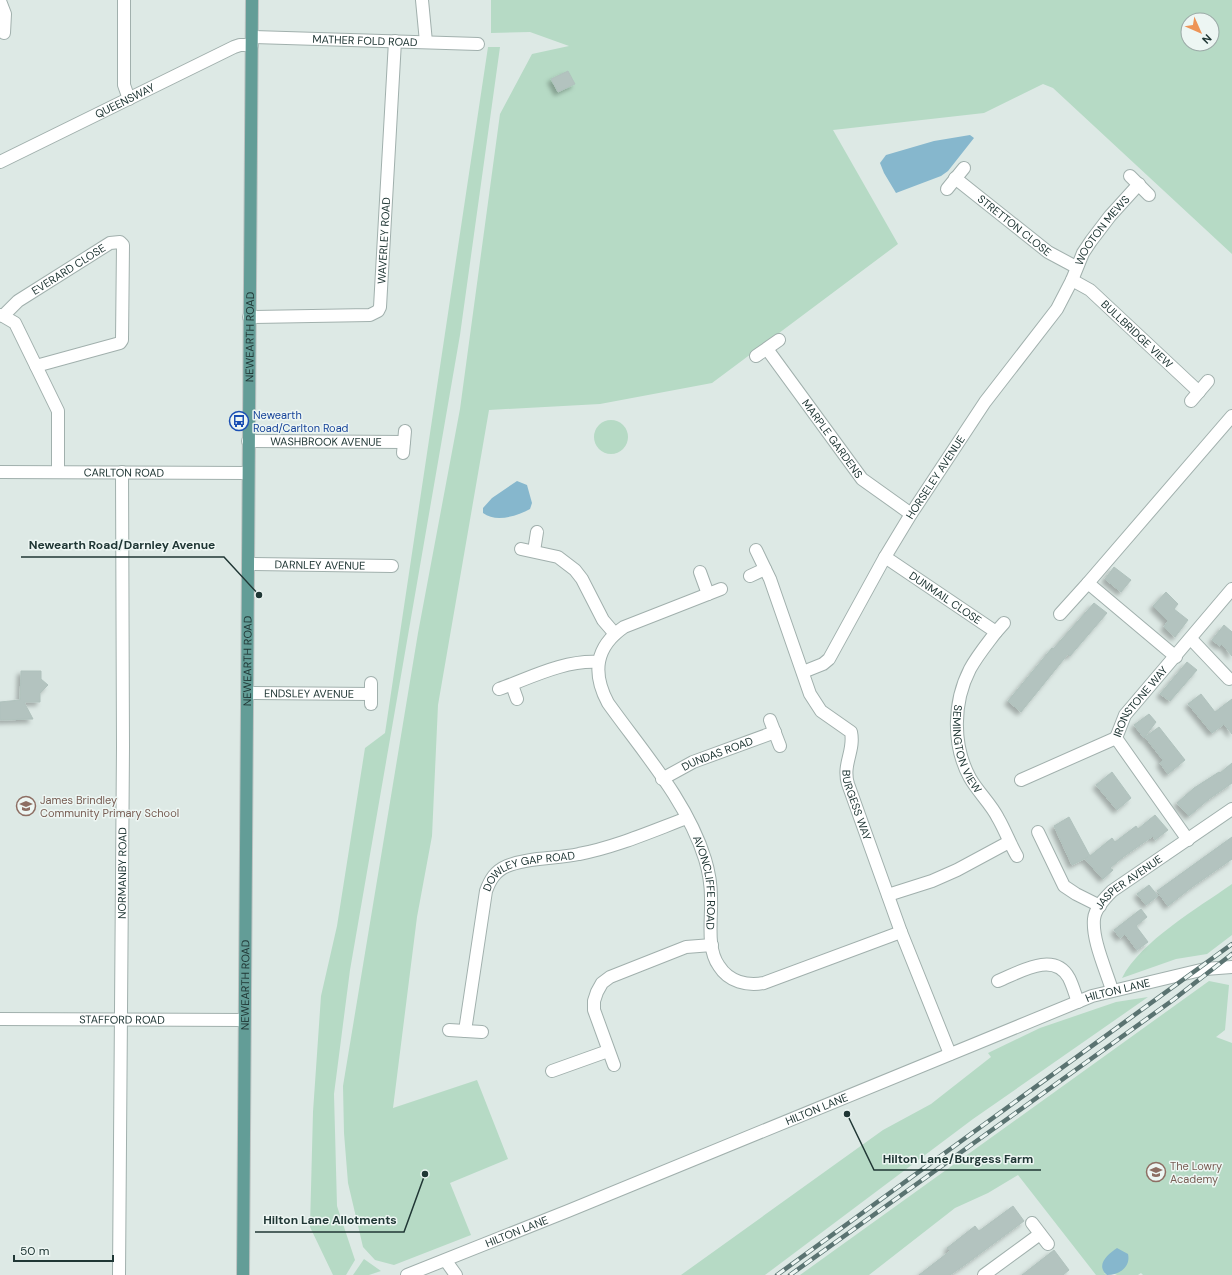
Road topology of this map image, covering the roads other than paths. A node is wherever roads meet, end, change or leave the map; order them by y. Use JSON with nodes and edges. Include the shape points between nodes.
{"nodes":[{"id":1,"x":0,"y":0,"type":"edge"},
{"id":2,"x":124,"y":0,"type":"edge"},
{"id":3,"x":252,"y":0,"type":"edge"},
{"id":4,"x":422,"y":0,"type":"edge"},
{"id":5,"x":6,"y":36,"type":"edge"},
{"id":6,"x":252,"y":41,"type":"junction"},
{"id":7,"x":394,"y":41,"type":"junction"},
{"id":8,"x":426,"y":42,"type":"junction"},
{"id":9,"x":478,"y":44,"type":"dead end"},
{"id":10,"x":129,"y":99,"type":"junction"},
{"id":11,"x":0,"y":162,"type":"edge"},
{"id":12,"x":964,"y":168,"type":"dead end"},
{"id":13,"x":1130,"y":176,"type":"dead end"},
{"id":14,"x":955,"y":178,"type":"junction"},
{"id":15,"x":1139,"y":184,"type":"junction"},
{"id":16,"x":946,"y":189,"type":"dead end"},
{"id":17,"x":1150,"y":195,"type":"dead end"},
{"id":18,"x":1076,"y":267,"type":"junction"},
{"id":19,"x":1072,"y":280,"type":"junction"},
{"id":20,"x":2,"y":315,"type":"edge"},
{"id":21,"x":249,"y":317,"type":"junction"},
{"id":22,"x":779,"y":340,"type":"dead end"},
{"id":23,"x":767,"y":349,"type":"junction"},
{"id":24,"x":756,"y":356,"type":"dead end"},
{"id":25,"x":36,"y":366,"type":"junction"},
{"id":26,"x":1208,"y":381,"type":"dead end"},
{"id":27,"x":1199,"y":392,"type":"junction"},
{"id":28,"x":1191,"y":402,"type":"dead end"},
{"id":29,"x":1232,"y":416,"type":"edge"},
{"id":30,"x":248,"y":441,"type":"junction"},
{"id":31,"x":404,"y":442,"type":"dead end"},
{"id":32,"x":0,"y":472,"type":"edge"},
{"id":33,"x":58,"y":472,"type":"junction"},
{"id":34,"x":122,"y":472,"type":"junction"},
{"id":35,"x":248,"y":473,"type":"junction"},
{"id":36,"x":911,"y":514,"type":"junction"},
{"id":37,"x":537,"y":532,"type":"dead end"},
{"id":38,"x":522,"y":549,"type":"dead end"},
{"id":39,"x":756,"y":550,"type":"dead end"},
{"id":40,"x":534,"y":551,"type":"junction"},
{"id":41,"x":885,"y":557,"type":"junction"},
{"id":42,"x":248,"y":564,"type":"junction"},
{"id":43,"x":392,"y":566,"type":"dead end"},
{"id":44,"x":765,"y":569,"type":"junction"},
{"id":45,"x":700,"y":572,"type":"dead end"},
{"id":46,"x":750,"y":576,"type":"dead end"},
{"id":47,"x":1088,"y":583,"type":"junction"},
{"id":48,"x":721,"y":588,"type":"dead end"},
{"id":49,"x":1232,"y":590,"type":"edge"},
{"id":50,"x":708,"y":594,"type":"junction"},
{"id":51,"x":1060,"y":614,"type":"dead end"},
{"id":52,"x":1000,"y":627,"type":"joint"},
{"id":53,"x":615,"y":634,"type":"junction"},
{"id":54,"x":1191,"y":639,"type":"junction"},
{"id":55,"x":1176,"y":657,"type":"junction"},
{"id":56,"x":598,"y":662,"type":"junction"},
{"id":57,"x":803,"y":672,"type":"junction"},
{"id":58,"x":1229,"y":678,"type":"dead end"},
{"id":59,"x":512,"y":685,"type":"junction"},
{"id":60,"x":499,"y":689,"type":"dead end"},
{"id":61,"x":247,"y":693,"type":"junction"},
{"id":62,"x":371,"y":694,"type":"dead end"},
{"id":63,"x":517,"y":699,"type":"dead end"},
{"id":64,"x":770,"y":720,"type":"dead end"},
{"id":65,"x":775,"y":732,"type":"junction"},
{"id":66,"x":1116,"y":738,"type":"junction"},
{"id":67,"x":780,"y":746,"type":"dead end"},
{"id":68,"x":662,"y":779,"type":"junction"},
{"id":69,"x":1021,"y":780,"type":"dead end"},
{"id":70,"x":1232,"y":809,"type":"edge"},
{"id":71,"x":687,"y":818,"type":"junction"},
{"id":72,"x":1038,"y":832,"type":"dead end"},
{"id":73,"x":1188,"y":840,"type":"junction"},
{"id":74,"x":1010,"y":842,"type":"junction"},
{"id":75,"x":1017,"y":856,"type":"dead end"},
{"id":76,"x":888,"y":895,"type":"junction"},
{"id":77,"x":1100,"y":906,"type":"junction"},
{"id":78,"x":901,"y":932,"type":"junction"},
{"id":79,"x":712,"y":945,"type":"junction"},
{"id":80,"x":1232,"y":967,"type":"edge"},
{"id":81,"x":998,"y":981,"type":"dead end"},
{"id":82,"x":1112,"y":990,"type":"junction"},
{"id":83,"x":1078,"y":1002,"type":"junction"},
{"id":84,"x":0,"y":1019,"type":"edge"},
{"id":85,"x":121,"y":1019,"type":"junction"},
{"id":86,"x":244,"y":1020,"type":"junction"},
{"id":87,"x":449,"y":1030,"type":"dead end"},
{"id":88,"x":465,"y":1031,"type":"junction"},
{"id":89,"x":482,"y":1032,"type":"dead end"},
{"id":90,"x":608,"y":1051,"type":"junction"},
{"id":91,"x":950,"y":1054,"type":"junction"},
{"id":92,"x":614,"y":1065,"type":"dead end"},
{"id":93,"x":552,"y":1072,"type":"dead end"},
{"id":94,"x":1032,"y":1223,"type":"dead end"},
{"id":95,"x":1040,"y":1234,"type":"junction"},
{"id":96,"x":1048,"y":1244,"type":"dead end"},
{"id":97,"x":446,"y":1261,"type":"junction"},
{"id":98,"x":119,"y":1275,"type":"edge"},
{"id":99,"x":243,"y":1275,"type":"edge"},
{"id":100,"x":407,"y":1275,"type":"edge"},
{"id":101,"x":456,"y":1275,"type":"edge"},
{"id":102,"x":984,"y":1275,"type":"edge"}],
"edges":[{"from":1,"to":5,"type":"street","via":[[5,14]]},
{"from":2,"to":10,"type":"street","via":[[124,85]]},
{"from":3,"to":6,"type":"main road","name":"NEWEARTH ROAD"},
{"from":4,"to":8,"type":"street"},
{"from":6,"to":7,"type":"street","name":"MATHER FOLD ROAD"},
{"from":6,"to":10,"type":"street","name":"QUEENSWAY","via":[[234,47]]},
{"from":6,"to":21,"type":"main road","name":"NEWEARTH ROAD"},
{"from":7,"to":8,"type":"street","name":"MATHER FOLD ROAD"},
{"from":7,"to":21,"type":"street","name":"WAVERLEY ROAD","via":[[378,311],[370,315]]},
{"from":8,"to":9,"type":"street","name":"MATHER FOLD ROAD"},
{"from":10,"to":11,"type":"street","name":"QUEENSWAY"},
{"from":12,"to":14,"type":"street"},
{"from":13,"to":15,"type":"street","name":"WOOTON MEWS"},
{"from":14,"to":16,"type":"street"},
{"from":14,"to":18,"type":"street","name":"STRETTON CLOSE","via":[[1048,252]]},
{"from":15,"to":17,"type":"street","name":"WOOTON MEWS"},
{"from":15,"to":18,"type":"street","name":"WOOTON MEWS","via":[[1091,241]]},
{"from":18,"to":19,"type":"street","name":"WOOTON MEWS"},
{"from":19,"to":27,"type":"street","name":"BULLBRIDGE VIEW","via":[[1090,290]]},
{"from":19,"to":36,"type":"street","name":"HORSELEY AVENUE","via":[[1057,309],[986,402]]},
{"from":20,"to":25,"type":"street","name":"EVERARD CLOSE","via":[[15,323]]},
{"from":20,"to":25,"type":"street","name":"EVERARD CLOSE","via":[[18,301],[110,243],[120,242],[123,246],[120,343]]},
{"from":21,"to":30,"type":"main road","name":"NEWEARTH ROAD"},
{"from":22,"to":23,"type":"street"},
{"from":23,"to":24,"type":"street"},
{"from":23,"to":36,"type":"street","name":"MARPLE GARDENS","via":[[862,480]]},
{"from":25,"to":33,"type":"street","name":"EVERARD CLOSE","via":[[58,412]]},
{"from":26,"to":27,"type":"street"},
{"from":27,"to":28,"type":"street"},
{"from":29,"to":47,"type":"street"},
{"from":30,"to":31,"type":"street","name":"WASHBROOK AVENUE"},
{"from":30,"to":35,"type":"main road","name":"NEWEARTH ROAD"},
{"from":32,"to":33,"type":"street","name":"CARLTON ROAD"},
{"from":33,"to":34,"type":"street","name":"CARLTON ROAD"},
{"from":34,"to":35,"type":"street","name":"CARLTON ROAD"},
{"from":34,"to":85,"type":"street","name":"NORMANBY ROAD"},
{"from":35,"to":42,"type":"main road","name":"NEWEARTH ROAD"},
{"from":36,"to":41,"type":"street","name":"HORSELEY AVENUE"},
{"from":37,"to":40,"type":"street"},
{"from":38,"to":40,"type":"street"},
{"from":39,"to":44,"type":"street","name":"BURGESS WAY"},
{"from":40,"to":53,"type":"street","via":[[558,557],[575,570],[603,620]]},
{"from":41,"to":52,"type":"street","name":"DUNMAIL CLOSE"},
{"from":41,"to":57,"type":"street","name":"HORSELEY AVENUE","via":[[829,659]]},
{"from":42,"to":43,"type":"street","name":"DARNLEY AVENUE"},
{"from":42,"to":61,"type":"main road","name":"NEWEARTH ROAD"},
{"from":44,"to":46,"type":"street"},
{"from":44,"to":57,"type":"street","name":"BURGESS WAY"},
{"from":45,"to":50,"type":"street"},
{"from":47,"to":51,"type":"street"},
{"from":47,"to":55,"type":"street"},
{"from":48,"to":50,"type":"street"},
{"from":49,"to":54,"type":"street","name":"IRONSTONE WAY"},
{"from":50,"to":53,"type":"street","via":[[631,624]]},
{"from":52,"to":74,"type":"street","name":"SEMINGTON VIEW","via":[[970,669],[962,688],[957,724],[963,762],[979,792],[998,817]]},
{"from":53,"to":56,"type":"street","name":"AVONCLIFFE ROAD","via":[[605,646]]},
{"from":54,"to":55,"type":"street","name":"IRONSTONE WAY"},
{"from":54,"to":58,"type":"street"},
{"from":55,"to":66,"type":"street","name":"IRONSTONE WAY","via":[[1125,715]]},
{"from":56,"to":59,"type":"street","via":[[572,664]]},
{"from":56,"to":68,"type":"street","name":"AVONCLIFFE ROAD","via":[[598,677],[608,703]]},
{"from":57,"to":76,"type":"street","name":"BURGESS WAY","via":[[810,694],[818,707],[851,732],[852,744],[846,776]]},
{"from":59,"to":60,"type":"street"},
{"from":59,"to":63,"type":"street"},
{"from":61,"to":62,"type":"street","name":"ENDSLEY AVENUE"},
{"from":61,"to":86,"type":"main road","name":"NEWEARTH ROAD"},
{"from":64,"to":65,"type":"street"},
{"from":65,"to":67,"type":"street"},
{"from":65,"to":68,"type":"street","name":"DUNDAS ROAD","via":[[693,762]]},
{"from":66,"to":69,"type":"street"},
{"from":66,"to":73,"type":"street","name":"IRONSTONE WAY"},
{"from":68,"to":71,"type":"street","name":"AVONCLIFFE ROAD"},
{"from":70,"to":73,"type":"street","name":"JASPER AVENUE"},
{"from":71,"to":79,"type":"street","name":"AVONCLIFFE ROAD","via":[[710,878]]},
{"from":71,"to":88,"type":"street","name":"DOWLEY GAP ROAD","via":[[602,848],[519,863],[496,873],[486,891]]},
{"from":72,"to":77,"type":"street","via":[[1064,886]]},
{"from":73,"to":77,"type":"street","name":"JASPER AVENUE","via":[[1112,891]]},
{"from":74,"to":75,"type":"street","name":"SEMINGTON VIEW"},
{"from":74,"to":76,"type":"street","via":[[958,870]]},
{"from":76,"to":78,"type":"street","name":"BURGESS WAY"},
{"from":77,"to":82,"type":"street","name":"JASPER AVENUE","via":[[1094,918],[1097,942]]},
{"from":78,"to":79,"type":"street","name":"AVONCLIFFE ROAD","via":[[754,985],[728,976],[718,966]]},
{"from":78,"to":91,"type":"street","name":"BURGESS WAY"},
{"from":79,"to":90,"type":"street","via":[[686,947],[619,972],[602,983],[594,1000],[594,1010]]},
{"from":80,"to":82,"type":"street","name":"HILTON LANE","via":[[1205,969]]},
{"from":81,"to":83,"type":"street","via":[[1037,965],[1048,964],[1061,970],[1068,977]]},
{"from":82,"to":83,"type":"street","name":"HILTON LANE"},
{"from":83,"to":91,"type":"street","name":"HILTON LANE"},
{"from":84,"to":85,"type":"street","name":"STAFFORD ROAD"},
{"from":85,"to":86,"type":"street","name":"STAFFORD ROAD"},
{"from":85,"to":98,"type":"street","name":"NORMANBY ROAD"},
{"from":86,"to":99,"type":"main road","name":"NEWEARTH ROAD"},
{"from":87,"to":88,"type":"street"},
{"from":88,"to":89,"type":"street"},
{"from":90,"to":92,"type":"street"},
{"from":90,"to":93,"type":"street"},
{"from":91,"to":97,"type":"street","name":"HILTON LANE"},
{"from":94,"to":95,"type":"street"},
{"from":95,"to":96,"type":"street"},
{"from":95,"to":102,"type":"street"},
{"from":97,"to":100,"type":"street","name":"HILTON LANE"},
{"from":97,"to":101,"type":"street"}]}
